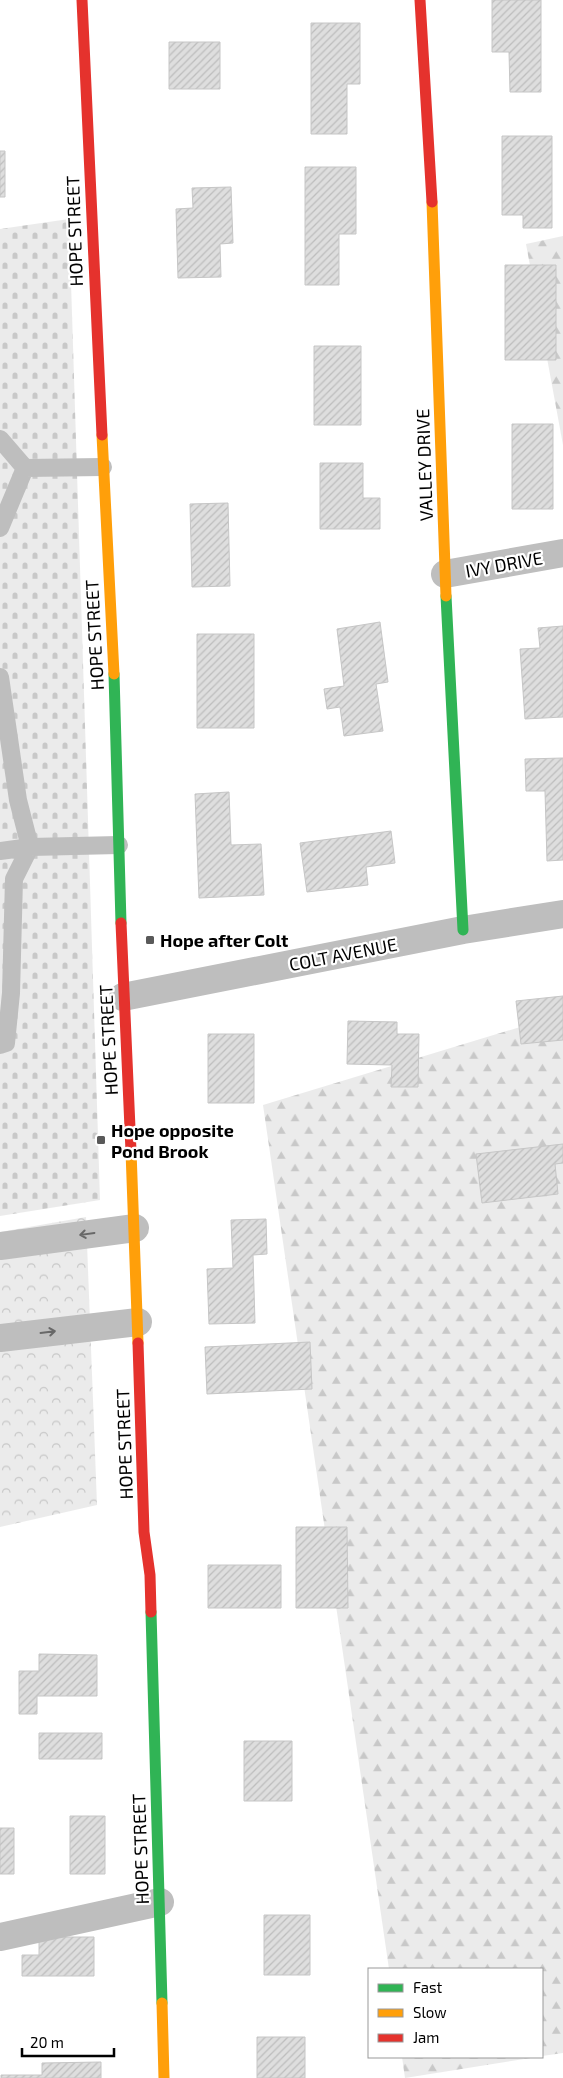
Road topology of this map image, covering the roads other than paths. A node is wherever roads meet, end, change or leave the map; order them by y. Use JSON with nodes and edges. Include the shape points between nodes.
{"nodes":[{"id":1,"x":82,"y":0,"type":"edge"},
{"id":2,"x":420,"y":0,"type":"edge"},
{"id":3,"x":0,"y":439,"type":"edge"},
{"id":4,"x":103,"y":467,"type":"junction"},
{"id":5,"x":25,"y":468,"type":"junction"},
{"id":6,"x":0,"y":528,"type":"edge"},
{"id":7,"x":563,"y":553,"type":"edge"},
{"id":8,"x":445,"y":574,"type":"junction"},
{"id":9,"x":0,"y":677,"type":"edge"},
{"id":10,"x":119,"y":845,"type":"junction"},
{"id":11,"x":30,"y":847,"type":"junction"},
{"id":12,"x":0,"y":851,"type":"edge"},
{"id":13,"x":563,"y":914,"type":"edge"},
{"id":14,"x":463,"y":930,"type":"junction"},
{"id":15,"x":123,"y":997,"type":"junction"},
{"id":16,"x":0,"y":1045,"type":"edge"},
{"id":17,"x":135,"y":1228,"type":"junction"},
{"id":18,"x":0,"y":1246,"type":"edge"},
{"id":19,"x":138,"y":1322,"type":"junction"},
{"id":20,"x":0,"y":1338,"type":"edge"},
{"id":21,"x":160,"y":1902,"type":"junction"},
{"id":22,"x":0,"y":1937,"type":"edge"},
{"id":23,"x":164,"y":2078,"type":"edge"}],
"edges":[{"from":1,"to":4,"type":"main road","name":"HOPE STREET"},
{"from":2,"to":8,"type":"main road","name":"VALLEY DRIVE","via":[[434,237]]},
{"from":3,"to":5,"type":"lane"},
{"from":4,"to":5,"type":"lane"},
{"from":4,"to":10,"type":"main road","name":"HOPE STREET"},
{"from":5,"to":6,"type":"lane"},
{"from":7,"to":8,"type":"street","name":"IVY DRIVE"},
{"from":8,"to":14,"type":"main road","name":"VALLEY DRIVE"},
{"from":9,"to":11,"type":"lane","via":[[18,800]]},
{"from":10,"to":11,"type":"lane"},
{"from":10,"to":15,"type":"main road","name":"HOPE STREET"},
{"from":11,"to":12,"type":"lane"},
{"from":11,"to":16,"type":"lane","via":[[14,879],[12,993],[6,1043]]},
{"from":13,"to":14,"type":"street","name":"COLT AVENUE"},
{"from":14,"to":15,"type":"street","name":"COLT AVENUE"},
{"from":15,"to":17,"type":"main road","name":"HOPE STREET"},
{"from":17,"to":18,"type":"street","one_way":true},
{"from":17,"to":19,"type":"main road","name":"HOPE STREET"},
{"from":20,"to":19,"type":"street","one_way":true},
{"from":19,"to":21,"type":"main road","name":"HOPE STREET"},
{"from":21,"to":22,"type":"street"},
{"from":21,"to":23,"type":"main road","name":"HOPE STREET"}]}
